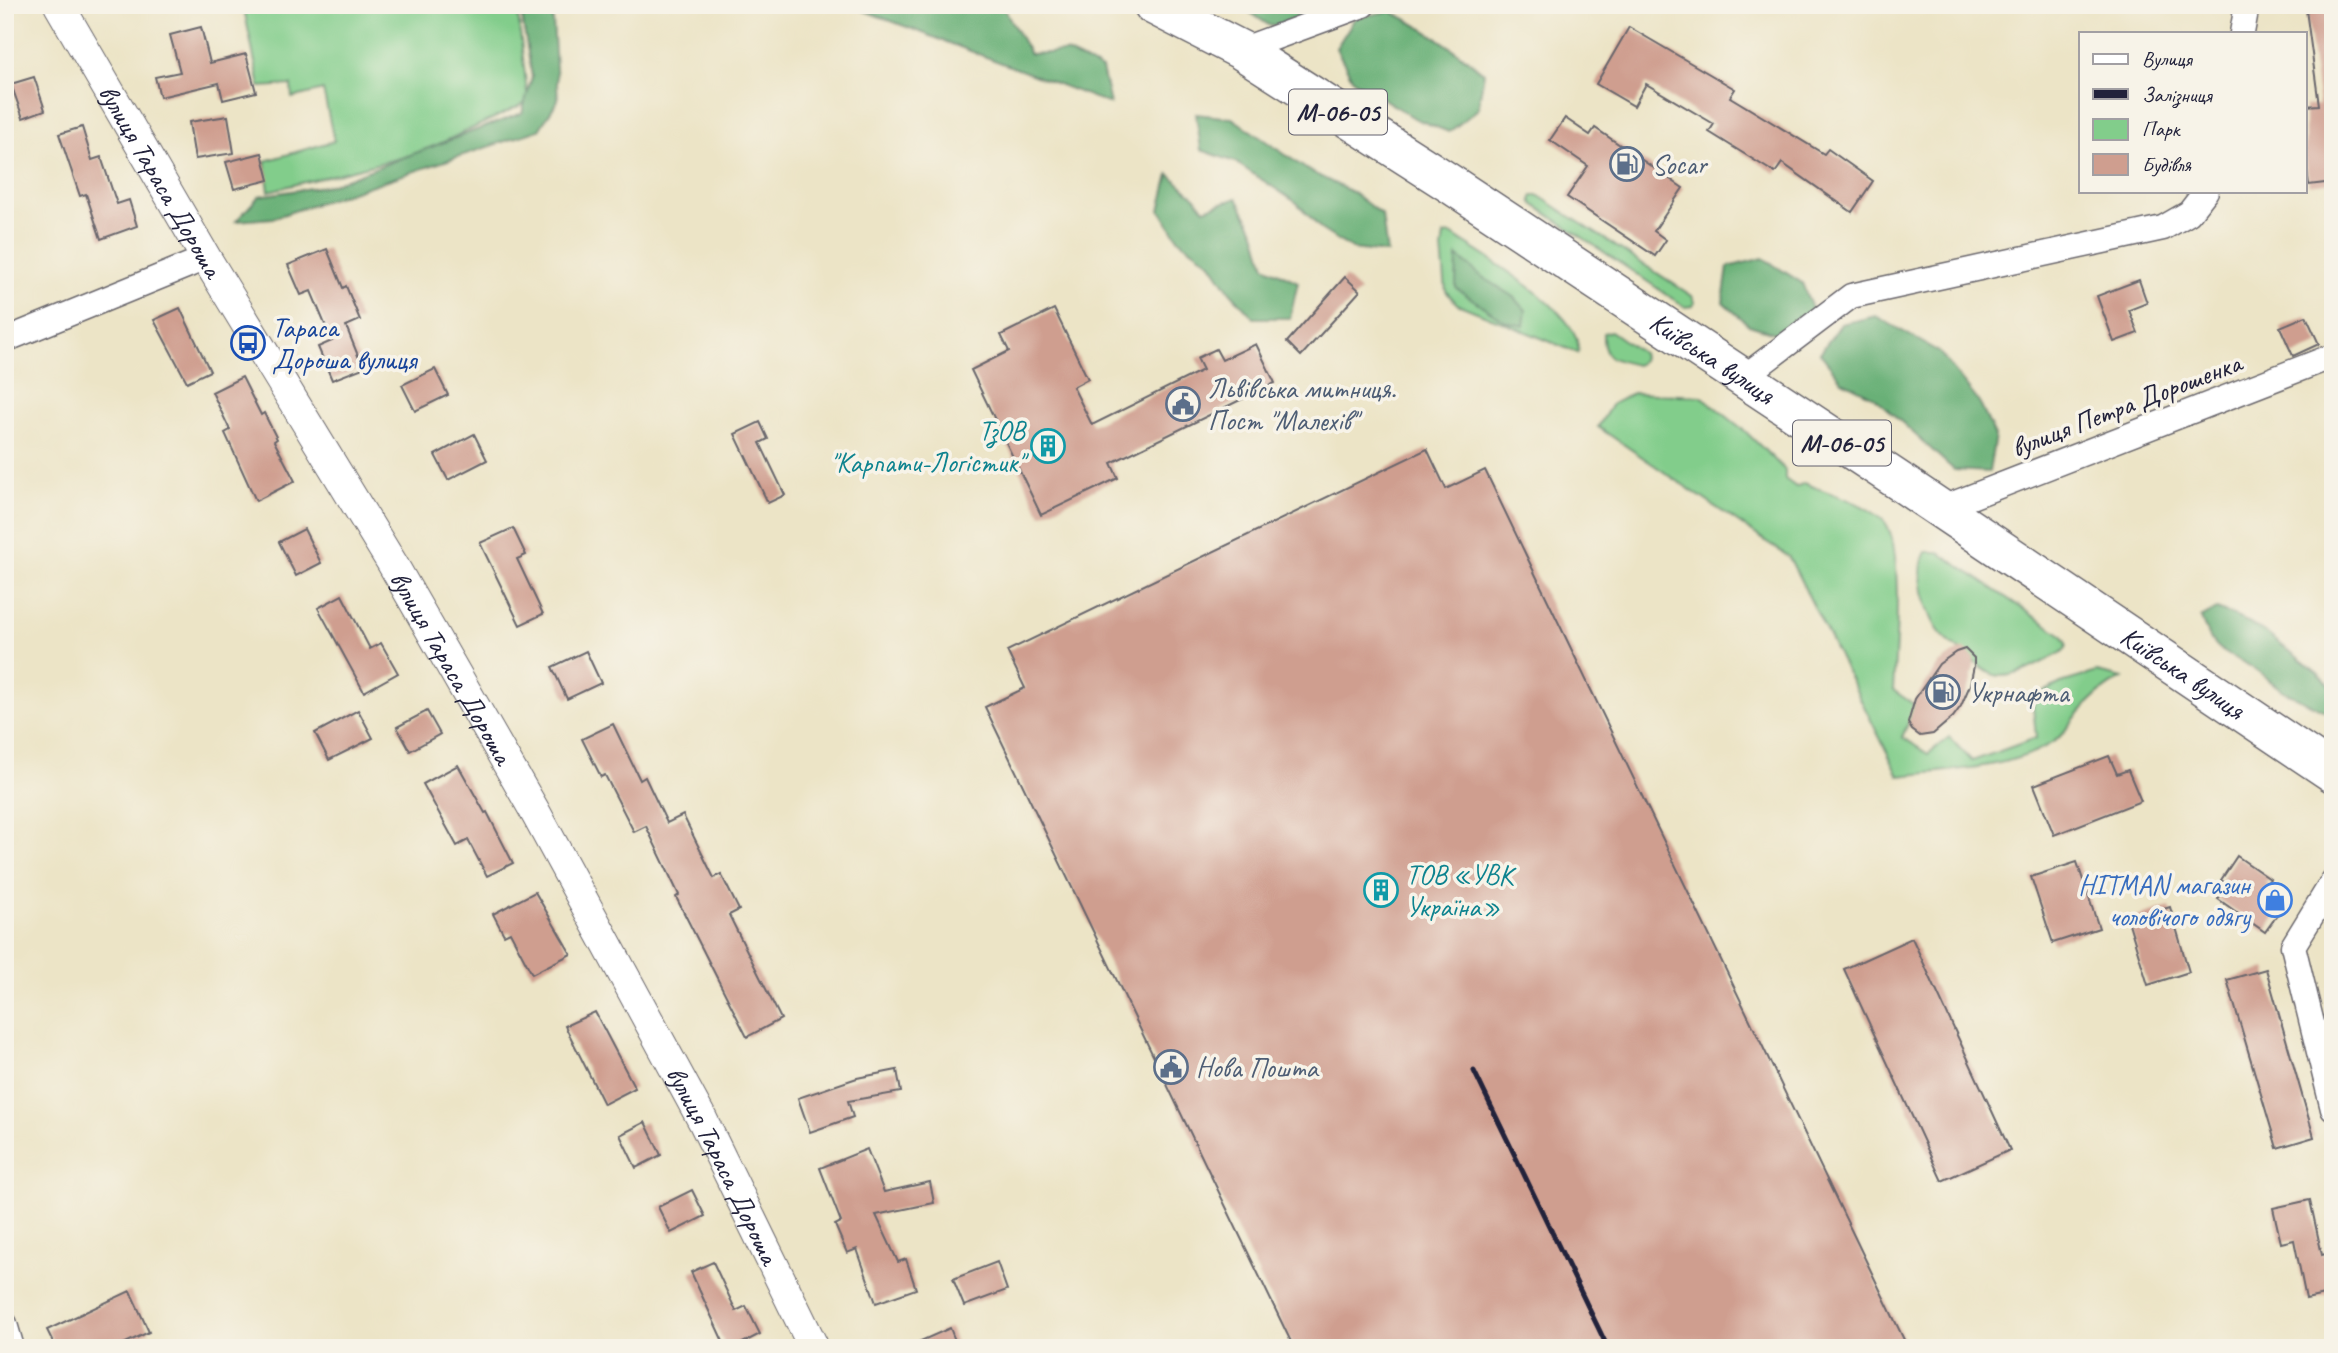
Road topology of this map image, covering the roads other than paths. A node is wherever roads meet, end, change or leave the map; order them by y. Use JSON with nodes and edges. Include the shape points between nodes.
{"nodes":[{"id":1,"x":59,"y":5,"type":"edge"},
{"id":2,"x":1153,"y":5,"type":"edge"},
{"id":3,"x":2247,"y":5,"type":"edge"},
{"id":4,"x":1353,"y":7,"type":"edge"},
{"id":5,"x":2242,"y":32,"type":"edge"},
{"id":6,"x":1241,"y":50,"type":"junction"},
{"id":7,"x":2205,"y":192,"type":"edge"},
{"id":8,"x":206,"y":258,"type":"junction"},
{"id":9,"x":5,"y":340,"type":"edge"},
{"id":10,"x":2333,"y":356,"type":"edge"},
{"id":11,"x":1744,"y":377,"type":"junction"},
{"id":12,"x":1940,"y":509,"type":"junction"},
{"id":13,"x":2333,"y":773,"type":"edge"},
{"id":14,"x":2333,"y":881,"type":"edge"},
{"id":15,"x":2333,"y":1109,"type":"edge"},
{"id":16,"x":5,"y":1324,"type":"edge"},
{"id":17,"x":12,"y":1348,"type":"edge"},
{"id":18,"x":814,"y":1348,"type":"edge"}],
"edges":[{"from":1,"to":8,"type":"street","name":"вулиця Тараса Дороша"},
{"from":2,"to":6,"type":"highway","name":"Київська вулиця","number":"М-06-05"},
{"from":3,"to":5,"type":"street"},
{"from":4,"to":6,"type":"street"},
{"from":6,"to":11,"type":"highway","name":"Київська вулиця","number":"М-06-05"},
{"from":7,"to":11,"type":"street","via":[[2189,213],[2163,228],[1852,296]]},
{"from":8,"to":9,"type":"street"},
{"from":8,"to":18,"type":"street","name":"вулиця Тараса Дороша","via":[[392,563],[533,808],[704,1121]]},
{"from":10,"to":12,"type":"street","name":"вулиця Петра Дорошенка"},
{"from":11,"to":12,"type":"highway","name":"Київська вулиця","number":"М-06-05"},
{"from":12,"to":13,"type":"highway","name":"Київська вулиця","number":"М-06-05"},
{"from":14,"to":15,"type":"street","via":[[2292,946]]},
{"from":16,"to":17,"type":"street"}]}
